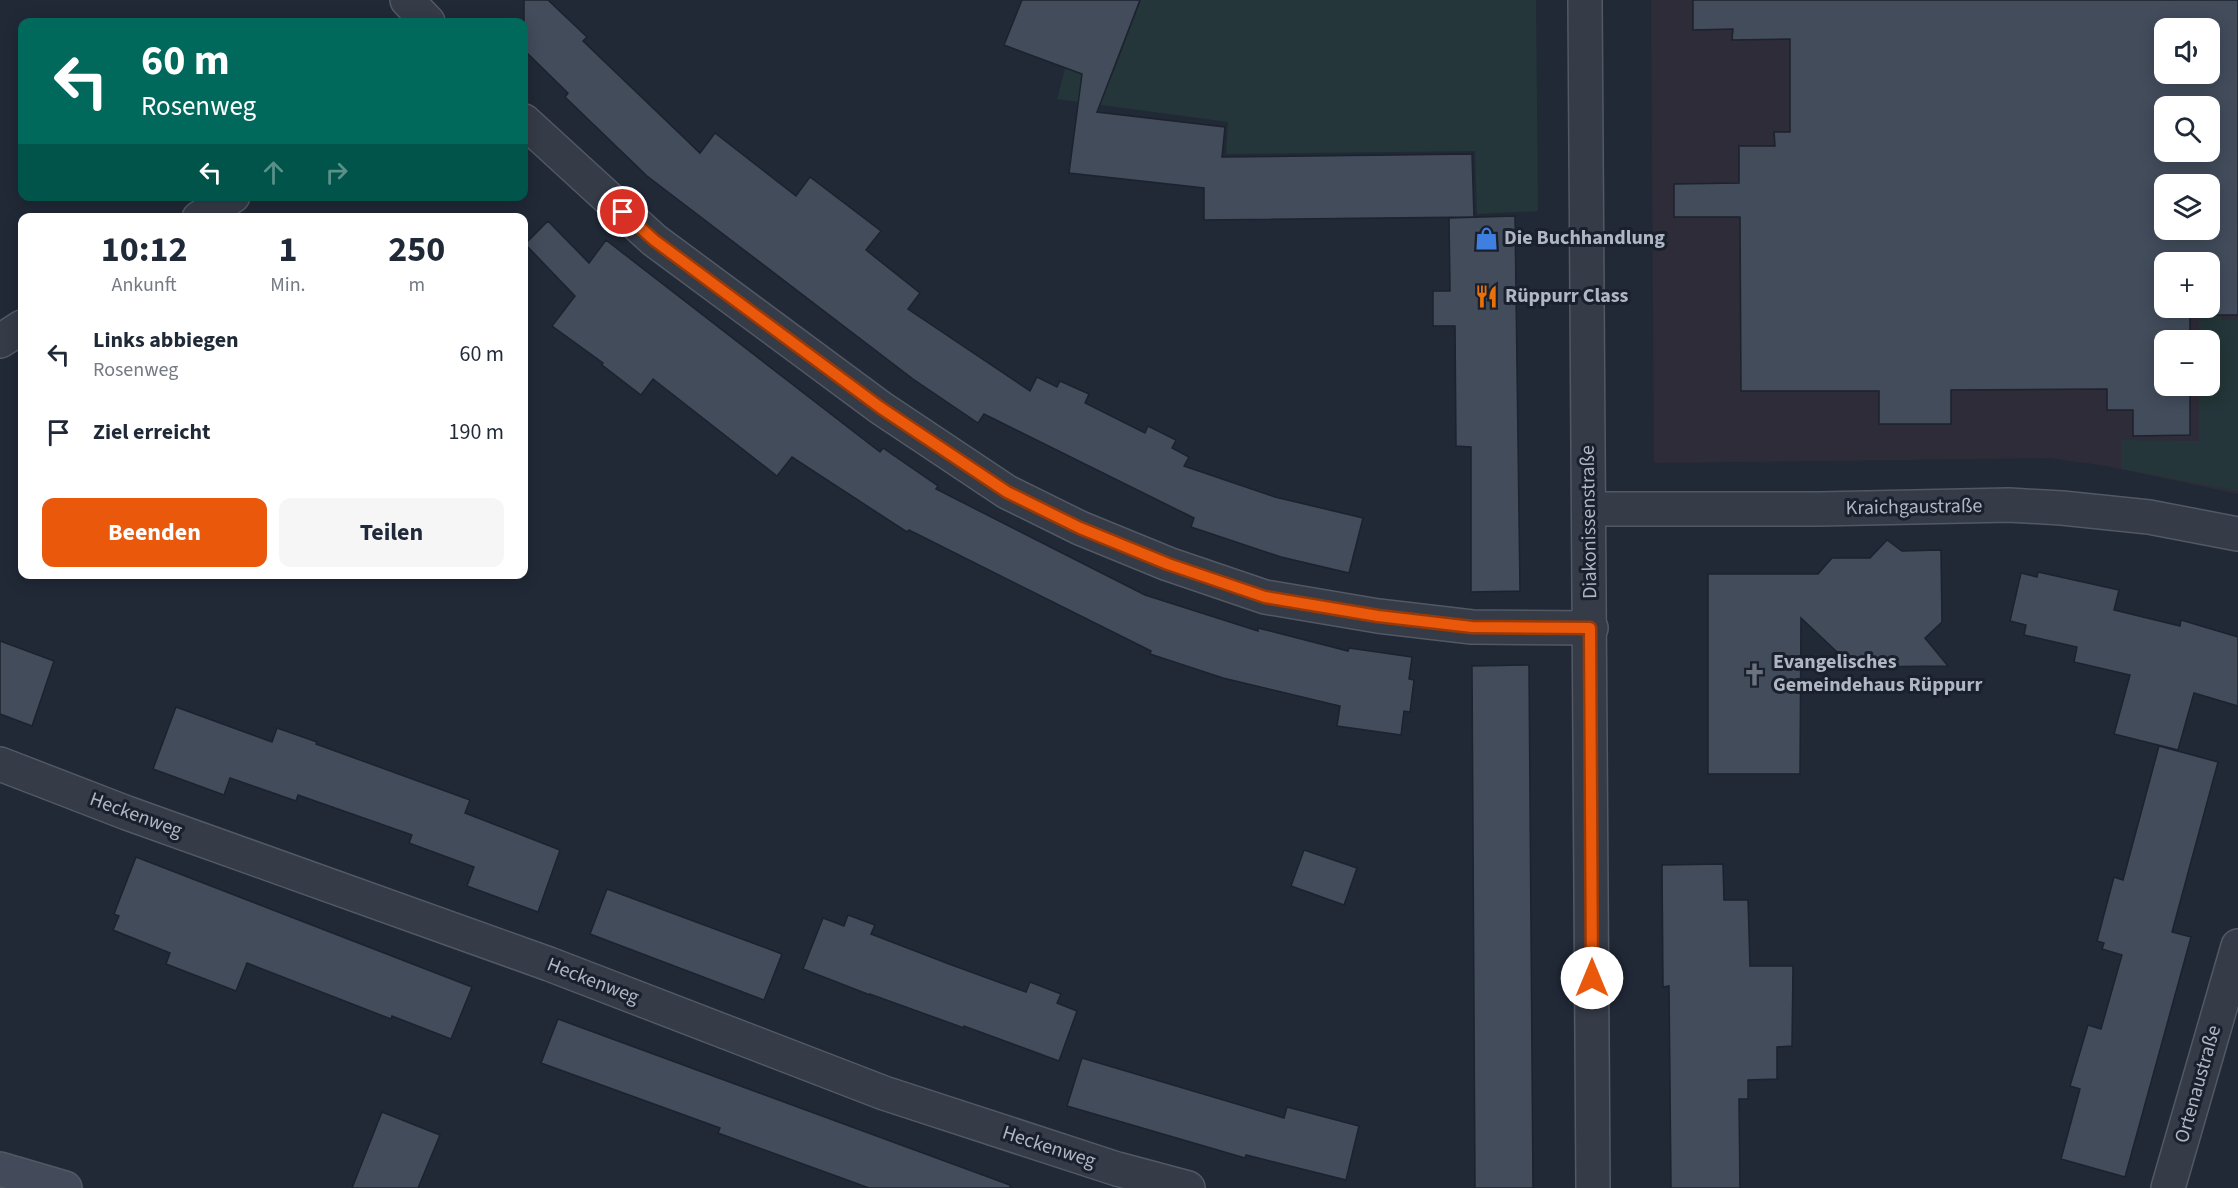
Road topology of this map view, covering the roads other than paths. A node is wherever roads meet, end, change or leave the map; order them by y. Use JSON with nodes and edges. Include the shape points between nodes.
{"nodes":[{"id":1,"x":408,"y":0,"type":"edge"},
{"id":2,"x":1585,"y":0,"type":"edge"},
{"id":3,"x":424,"y":18,"type":"edge"},
{"id":4,"x":528,"y":125,"type":"edge"},
{"id":5,"x":225,"y":201,"type":"edge"},
{"id":6,"x":207,"y":213,"type":"edge"},
{"id":7,"x":18,"y":330,"type":"edge"},
{"id":8,"x":0,"y":341,"type":"edge"},
{"id":9,"x":1589,"y":509,"type":"junction"},
{"id":10,"x":2238,"y":534,"type":"edge"},
{"id":11,"x":1590,"y":628,"type":"junction"},
{"id":12,"x":0,"y":764,"type":"edge"},
{"id":13,"x":2238,"y":946,"type":"edge"},
{"id":14,"x":0,"y":1169,"type":"edge"},
{"id":15,"x":65,"y":1188,"type":"edge"},
{"id":16,"x":1188,"y":1188,"type":"edge"},
{"id":17,"x":1593,"y":1188,"type":"edge"},
{"id":18,"x":2168,"y":1188,"type":"edge"}],
"edges":[{"from":1,"to":3,"type":"street"},
{"from":2,"to":9,"type":"street","name":"Diakonissenstraße"},
{"from":4,"to":11,"type":"street","via":[[654,240],[881,408],[1007,492],[1080,528],[1265,597],[1472,627]]},
{"from":5,"to":6,"type":"street"},
{"from":7,"to":8,"type":"street"},
{"from":9,"to":10,"type":"street","name":"Kraichgaustraße","via":[[2062,508],[2149,517]]},
{"from":9,"to":11,"type":"street","name":"Diakonissenstraße"},
{"from":11,"to":17,"type":"street","name":"Diakonissenstraße"},
{"from":12,"to":16,"type":"street","name":"Heckenweg","via":[[549,964],[884,1093],[1117,1169]]},
{"from":13,"to":18,"type":"street","name":"Ortenaustraße"},
{"from":14,"to":15,"type":"main road"}]}
